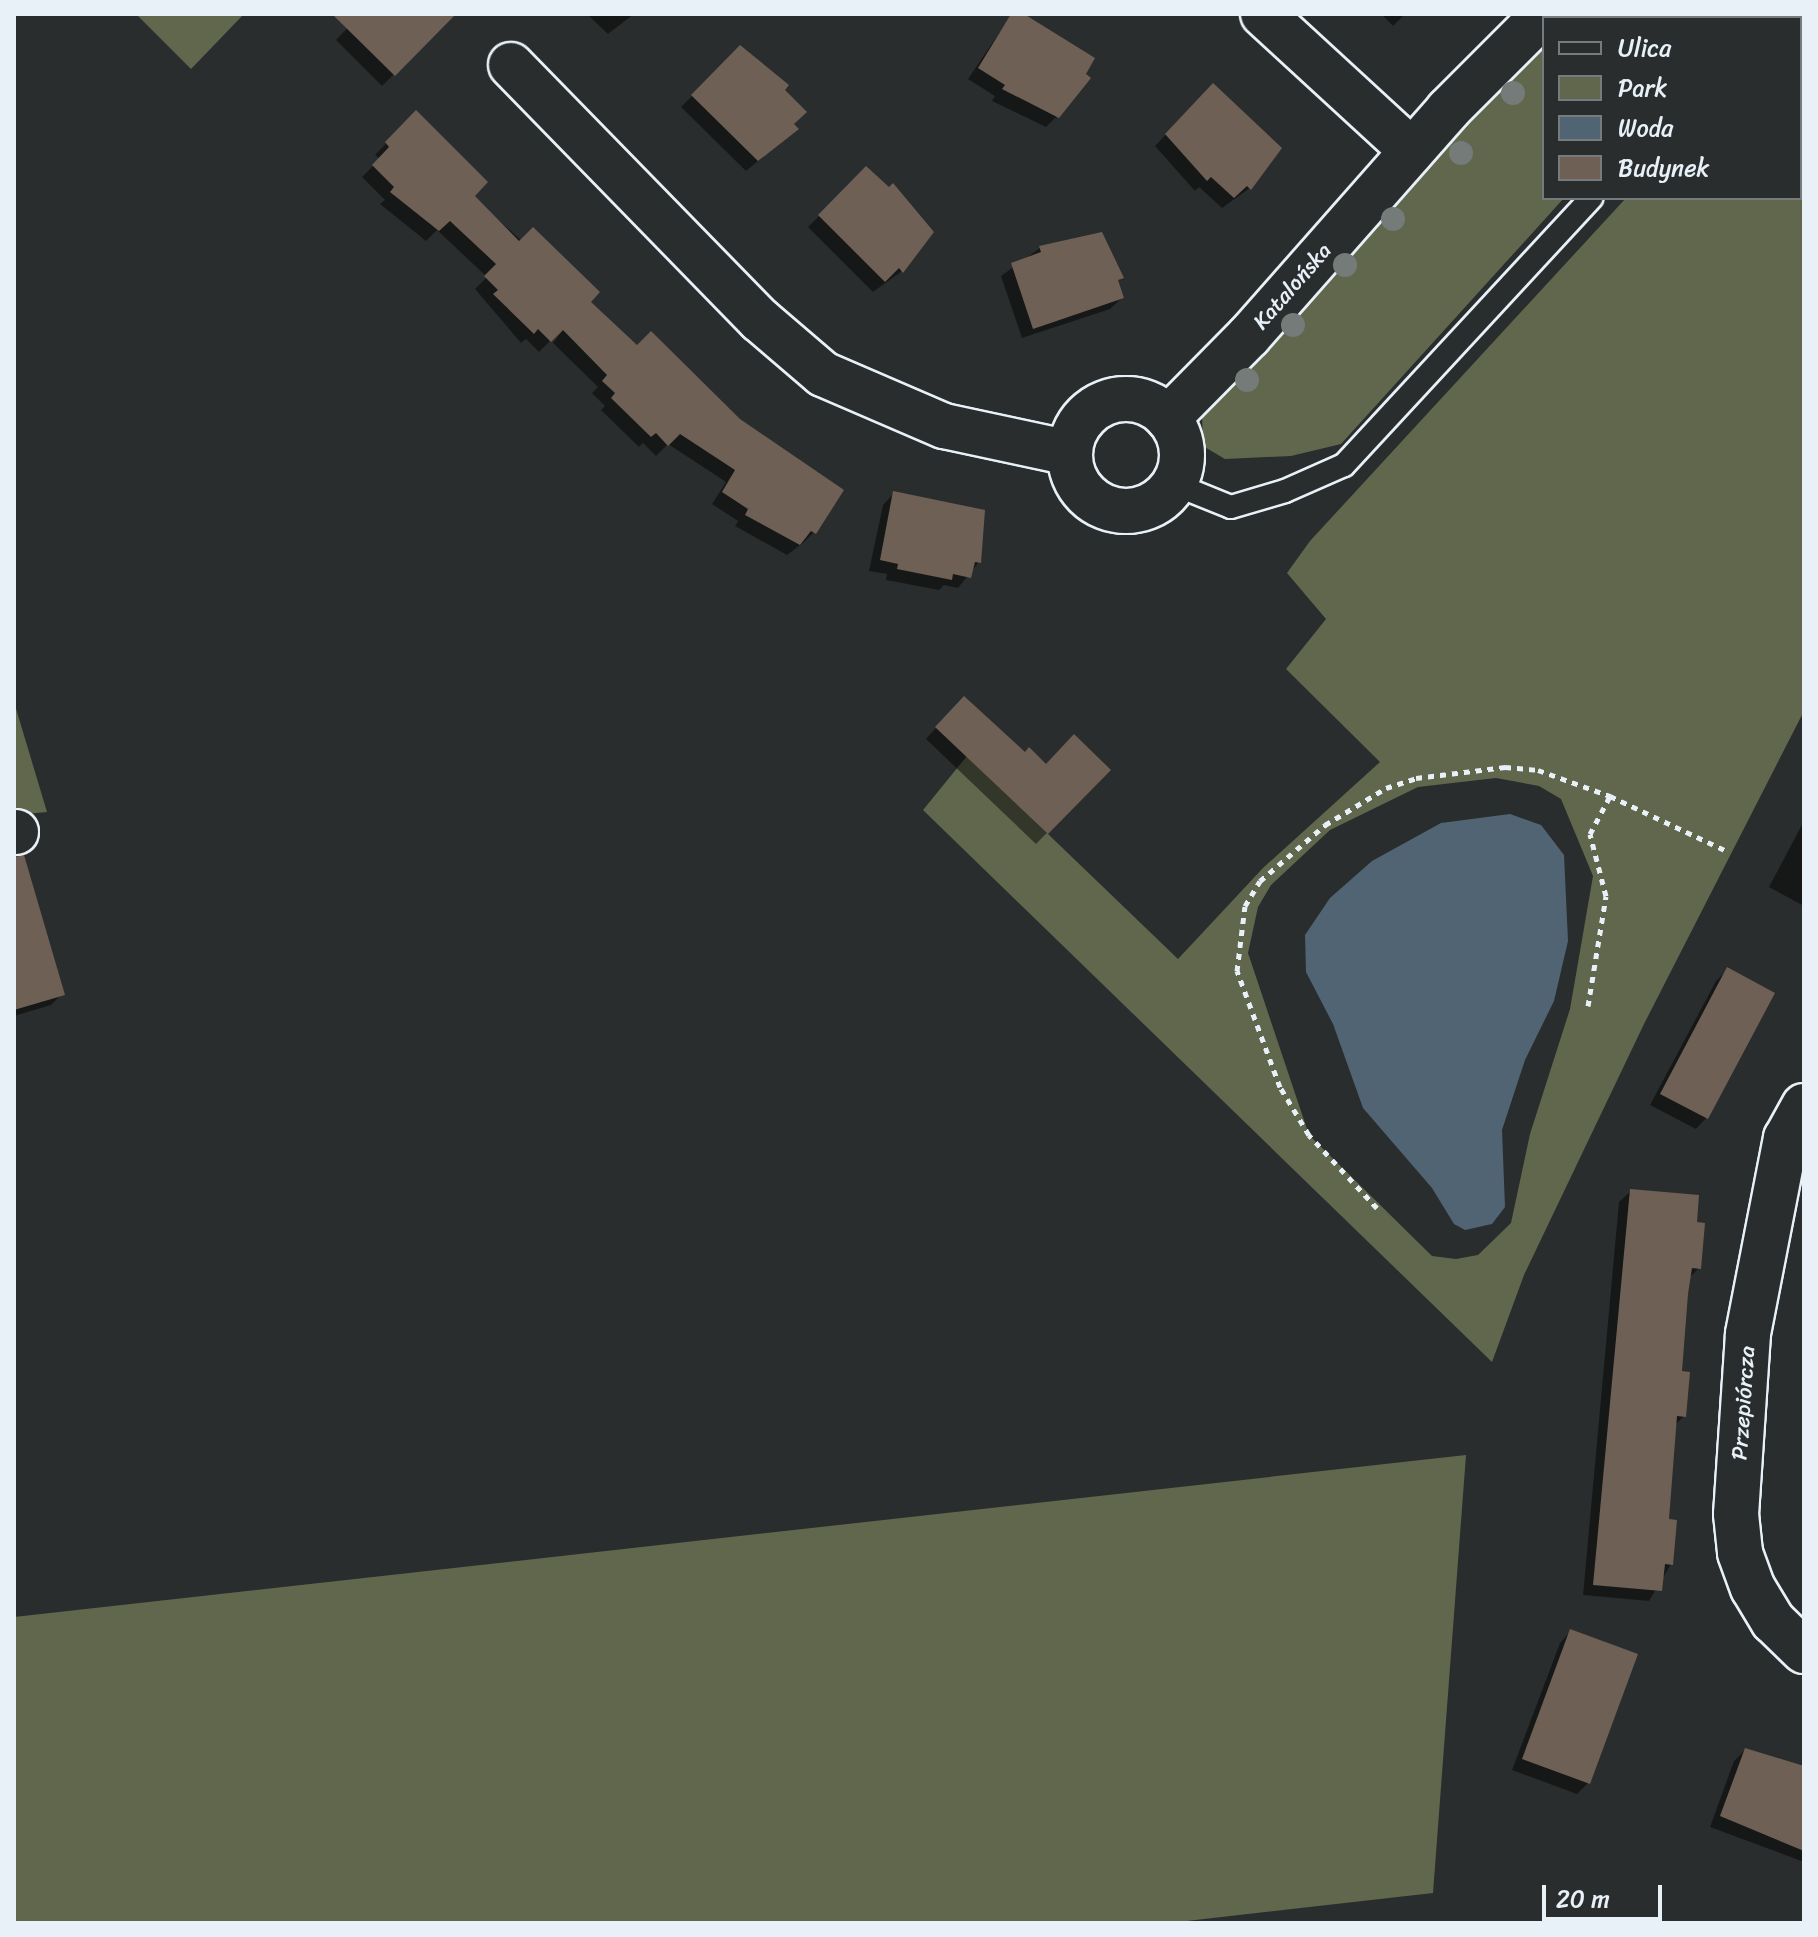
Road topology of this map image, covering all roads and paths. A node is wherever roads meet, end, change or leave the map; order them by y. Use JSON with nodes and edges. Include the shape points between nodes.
{"nodes":[{"id":1,"x":1263,"y":14,"type":"edge"},
{"id":2,"x":1542,"y":16,"type":"edge"},
{"id":3,"x":511,"y":65,"type":"dead end"},
{"id":4,"x":1412,"y":151,"type":"junction"},
{"id":5,"x":1589,"y":200,"type":"edge"},
{"id":6,"x":1168,"y":418,"type":"junction"},
{"id":7,"x":1070,"y":453,"type":"junction"},
{"id":8,"x":1174,"y":484,"type":"junction"},
{"id":9,"x":1610,"y":796,"type":"junction"},
{"id":10,"x":1727,"y":851,"type":"dead end"},
{"id":11,"x":1588,"y":1006,"type":"dead end"},
{"id":12,"x":1798,"y":1130,"type":"edge"},
{"id":13,"x":1377,"y":1208,"type":"dead end"},
{"id":14,"x":1804,"y":1651,"type":"edge"}],
"edges":[{"from":1,"to":4,"type":"street"},
{"from":2,"to":4,"type":"street","name":"Katalońska"},
{"from":3,"to":7,"type":"street","via":[[760,320],[823,374],[944,426]]},
{"from":4,"to":6,"type":"street","name":"Katalońska","via":[[1249,336]]},
{"from":5,"to":8,"type":"lane","via":[[1344,465],[1231,507]]},
{"from":6,"to":7,"type":"street","via":[[1135,400],[1098,406],[1084,418]]},
{"from":6,"to":8,"type":"street","via":[[1182,450]]},
{"from":7,"to":8,"type":"street","via":[[1081,488],[1112,509],[1148,507]]},
{"from":9,"to":10,"type":"path"},
{"from":9,"to":11,"type":"path","via":[[1590,834],[1606,896]]},
{"from":9,"to":13,"type":"path","via":[[1538,770],[1505,767],[1416,778],[1386,788],[1325,825],[1260,881],[1245,906],[1237,971],[1280,1087],[1309,1135]]},
{"from":12,"to":14,"type":"street","name":"Przepiórcza","via":[[1748,1334],[1736,1514],[1740,1553],[1753,1588],[1773,1621]]}]}
